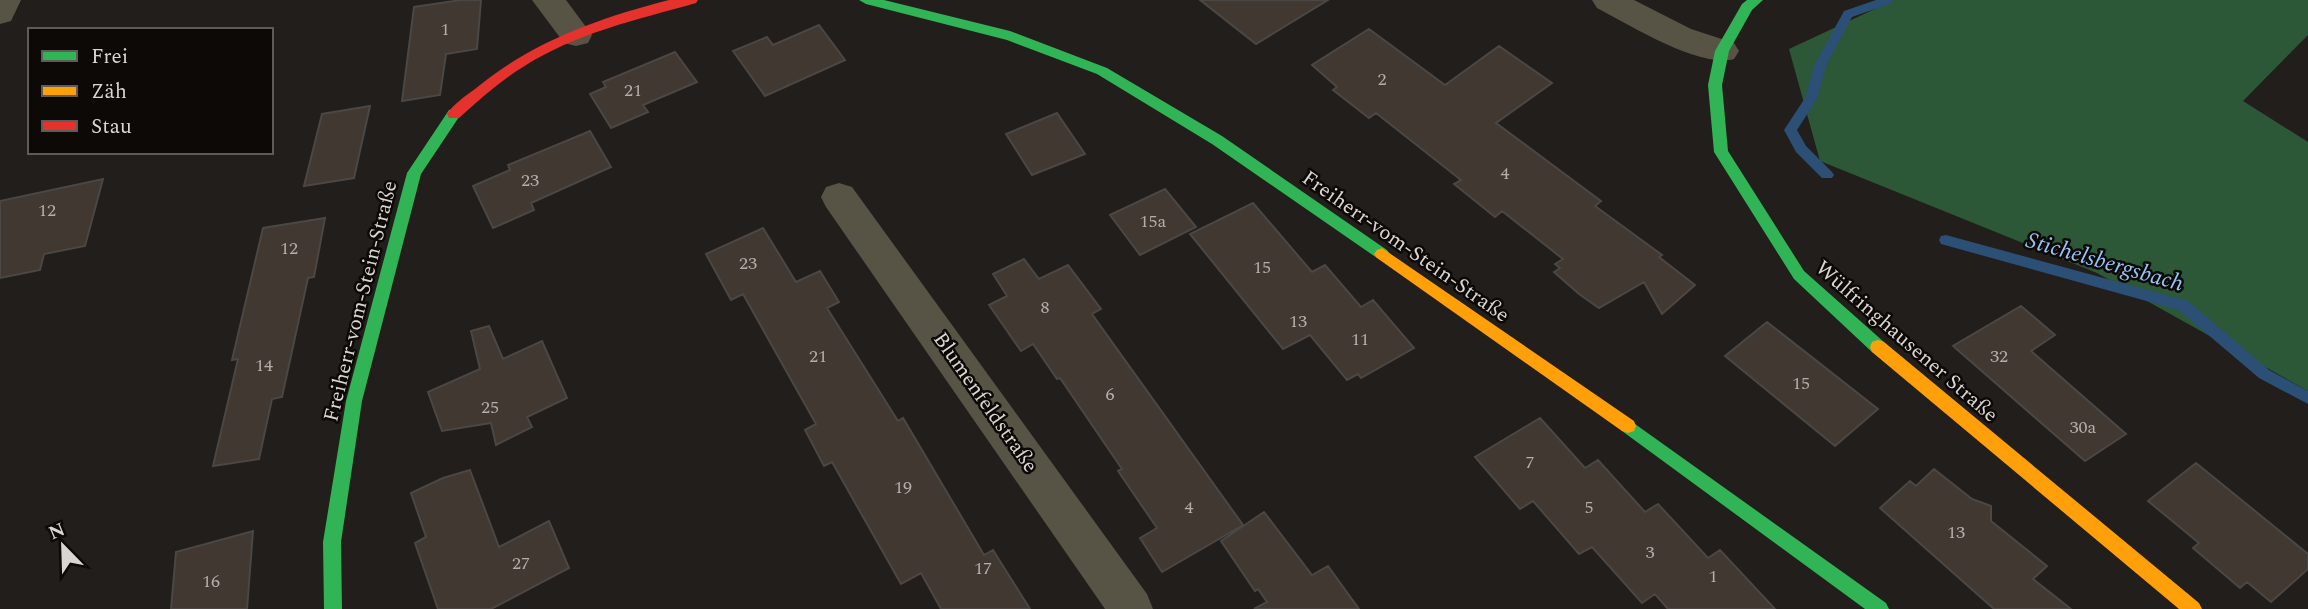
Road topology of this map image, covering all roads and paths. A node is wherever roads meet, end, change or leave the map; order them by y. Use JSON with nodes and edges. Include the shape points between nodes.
{"nodes":[{"id":1,"x":5,"y":0,"type":"edge"},
{"id":2,"x":548,"y":0,"type":"edge"},
{"id":3,"x":691,"y":0,"type":"edge"},
{"id":4,"x":866,"y":0,"type":"edge"},
{"id":5,"x":1608,"y":0,"type":"edge"},
{"id":6,"x":1756,"y":0,"type":"edge"},
{"id":7,"x":0,"y":13,"type":"edge"},
{"id":8,"x":576,"y":35,"type":"junction"},
{"id":9,"x":1722,"y":51,"type":"junction"},
{"id":10,"x":839,"y":197,"type":"dead end"},
{"id":11,"x":333,"y":609,"type":"edge"},
{"id":12,"x":1131,"y":609,"type":"edge"},
{"id":13,"x":1880,"y":609,"type":"edge"},
{"id":14,"x":2193,"y":609,"type":"edge"}],
"edges":[{"from":1,"to":7,"type":"street"},
{"from":2,"to":8,"type":"street"},
{"from":3,"to":8,"type":"street","name":"Freiherr-vom-Stein-Straße"},
{"from":4,"to":13,"type":"street","name":"Freiherr-vom-Stein-Straße","via":[[1010,36],[1102,71],[1217,140],[1673,457]]},
{"from":5,"to":9,"type":"street","via":[[1679,37]]},
{"from":6,"to":9,"type":"street","name":"Wülfringhausener Straße","via":[[1747,7]]},
{"from":8,"to":11,"type":"street","name":"Freiherr-vom-Stein-Straße","via":[[517,64],[455,113],[414,173],[354,401],[332,542]]},
{"from":9,"to":14,"type":"street","name":"Wülfringhausener Straße","via":[[1715,85],[1721,152],[1799,275],[1912,378]]},
{"from":10,"to":12,"type":"street","name":"Blumenfeldstraße"}]}
